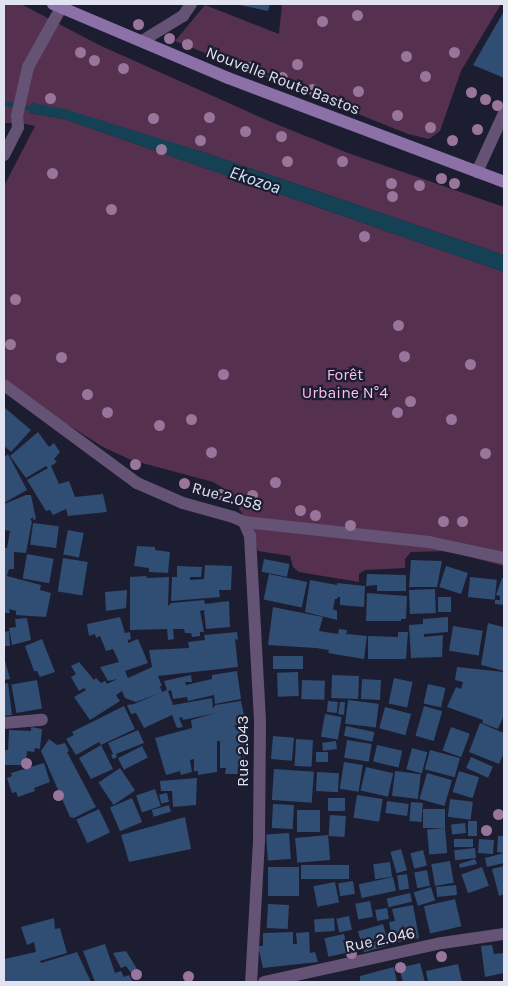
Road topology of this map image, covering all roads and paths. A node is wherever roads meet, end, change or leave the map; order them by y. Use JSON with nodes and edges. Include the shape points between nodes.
{"nodes":[{"id":1,"x":191,"y":4,"type":"edge"},
{"id":2,"x":57,"y":6,"type":"edge"},
{"id":3,"x":142,"y":42,"type":"junction"},
{"id":4,"x":504,"y":113,"type":"edge"},
{"id":5,"x":4,"y":156,"type":"edge"},
{"id":6,"x":477,"y":172,"type":"junction"},
{"id":7,"x":504,"y":182,"type":"edge"},
{"id":8,"x":4,"y":385,"type":"edge"},
{"id":9,"x":244,"y":522,"type":"junction"},
{"id":10,"x":504,"y":558,"type":"edge"},
{"id":11,"x":42,"y":720,"type":"dead end"},
{"id":12,"x":4,"y":723,"type":"edge"},
{"id":13,"x":504,"y":934,"type":"edge"},
{"id":14,"x":251,"y":982,"type":"edge"},
{"id":15,"x":264,"y":982,"type":"edge"}],
"edges":[{"from":1,"to":3,"type":"street","via":[[183,16]]},
{"from":2,"to":3,"type":"main road","name":"Nouvelle Route Bastos"},
{"from":2,"to":5,"type":"street","via":[[28,67],[17,116],[18,127]]},
{"from":3,"to":6,"type":"main road","name":"Nouvelle Route Bastos"},
{"from":4,"to":6,"type":"street"},
{"from":6,"to":7,"type":"main road","name":"Nouvelle Route Bastos"},
{"from":8,"to":9,"type":"street","name":"Rue 2.058","via":[[137,482],[183,503]]},
{"from":9,"to":10,"type":"street","name":"Rue 2.058","via":[[429,542]]},
{"from":9,"to":14,"type":"street","name":"Rue 2.043","via":[[251,545],[260,723],[259,842]]},
{"from":11,"to":12,"type":"street"},
{"from":13,"to":15,"type":"street","name":"Rue 2.046","via":[[442,943]]}]}
